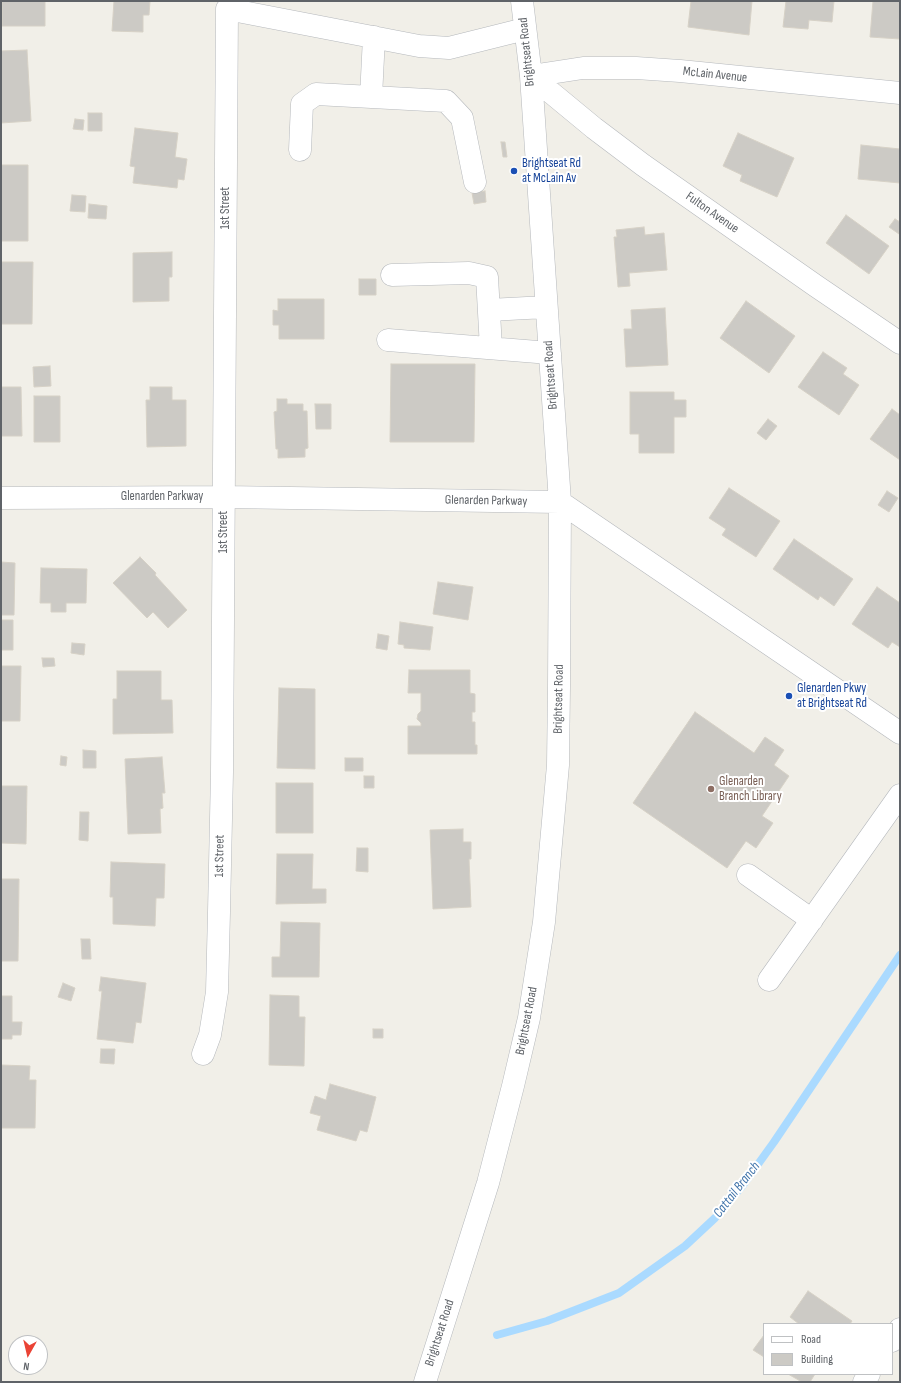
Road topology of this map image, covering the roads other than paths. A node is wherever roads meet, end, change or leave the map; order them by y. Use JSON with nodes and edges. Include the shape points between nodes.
{"nodes":[{"id":1,"x":522,"y":1,"type":"edge"},
{"id":2,"x":525,"y":29,"type":"junction"},
{"id":3,"x":374,"y":37,"type":"junction"},
{"id":4,"x":531,"y":76,"type":"junction"},
{"id":5,"x":900,"y":93,"type":"edge"},
{"id":6,"x":371,"y":97,"type":"junction"},
{"id":7,"x":300,"y":150,"type":"dead end"},
{"id":8,"x":475,"y":182,"type":"dead end"},
{"id":9,"x":392,"y":275,"type":"dead end"},
{"id":10,"x":546,"y":307,"type":"junction"},
{"id":11,"x":489,"y":310,"type":"junction"},
{"id":12,"x":388,"y":340,"type":"dead end"},
{"id":13,"x":900,"y":342,"type":"edge"},
{"id":14,"x":491,"y":348,"type":"junction"},
{"id":15,"x":550,"y":353,"type":"junction"},
{"id":16,"x":224,"y":497,"type":"junction"},
{"id":17,"x":1,"y":498,"type":"edge"},
{"id":18,"x":560,"y":502,"type":"junction"},
{"id":19,"x":900,"y":733,"type":"edge"},
{"id":20,"x":900,"y":795,"type":"edge"},
{"id":21,"x":748,"y":875,"type":"dead end"},
{"id":22,"x":812,"y":920,"type":"junction"},
{"id":23,"x":769,"y":980,"type":"dead end"},
{"id":24,"x":203,"y":1054,"type":"dead end"},
{"id":25,"x":900,"y":1329,"type":"edge"},
{"id":26,"x":893,"y":1340,"type":"edge"},
{"id":27,"x":425,"y":1382,"type":"edge"}],
"edges":[{"from":1,"to":2,"type":"street","name":"Brightseat Road"},
{"from":2,"to":3,"type":"street","via":[[450,48],[419,46]]},
{"from":2,"to":4,"type":"street","name":"Brightseat Road"},
{"from":3,"to":6,"type":"street"},
{"from":3,"to":16,"type":"street","name":"1st Street","via":[[227,9]]},
{"from":4,"to":5,"type":"street","name":"McLain Avenue","via":[[583,68],[636,68]]},
{"from":4,"to":10,"type":"street","name":"Brightseat Road"},
{"from":4,"to":13,"type":"street","name":"Fulton Avenue","via":[[644,165]]},
{"from":6,"to":7,"type":"street","via":[[316,94],[306,101],[302,104]]},
{"from":6,"to":8,"type":"street","via":[[446,101],[462,118]]},
{"from":9,"to":11,"type":"street","via":[[469,273],[487,277]]},
{"from":10,"to":11,"type":"street"},
{"from":10,"to":15,"type":"street","name":"Brightseat Road"},
{"from":11,"to":14,"type":"street"},
{"from":12,"to":14,"type":"street"},
{"from":14,"to":15,"type":"street"},
{"from":15,"to":18,"type":"street","name":"Brightseat Road"},
{"from":16,"to":17,"type":"street","name":"Glenarden Parkway"},
{"from":16,"to":18,"type":"street","name":"Glenarden Parkway"},
{"from":16,"to":24,"type":"street","name":"1st Street","via":[[218,960],[210,1035]]},
{"from":18,"to":19,"type":"street"},
{"from":18,"to":27,"type":"street","name":"Brightseat Road","via":[[558,765],[542,937],[529,1018],[488,1183]]},
{"from":20,"to":22,"type":"street"},
{"from":21,"to":22,"type":"street"},
{"from":22,"to":23,"type":"street"},
{"from":25,"to":26,"type":"street"}]}
